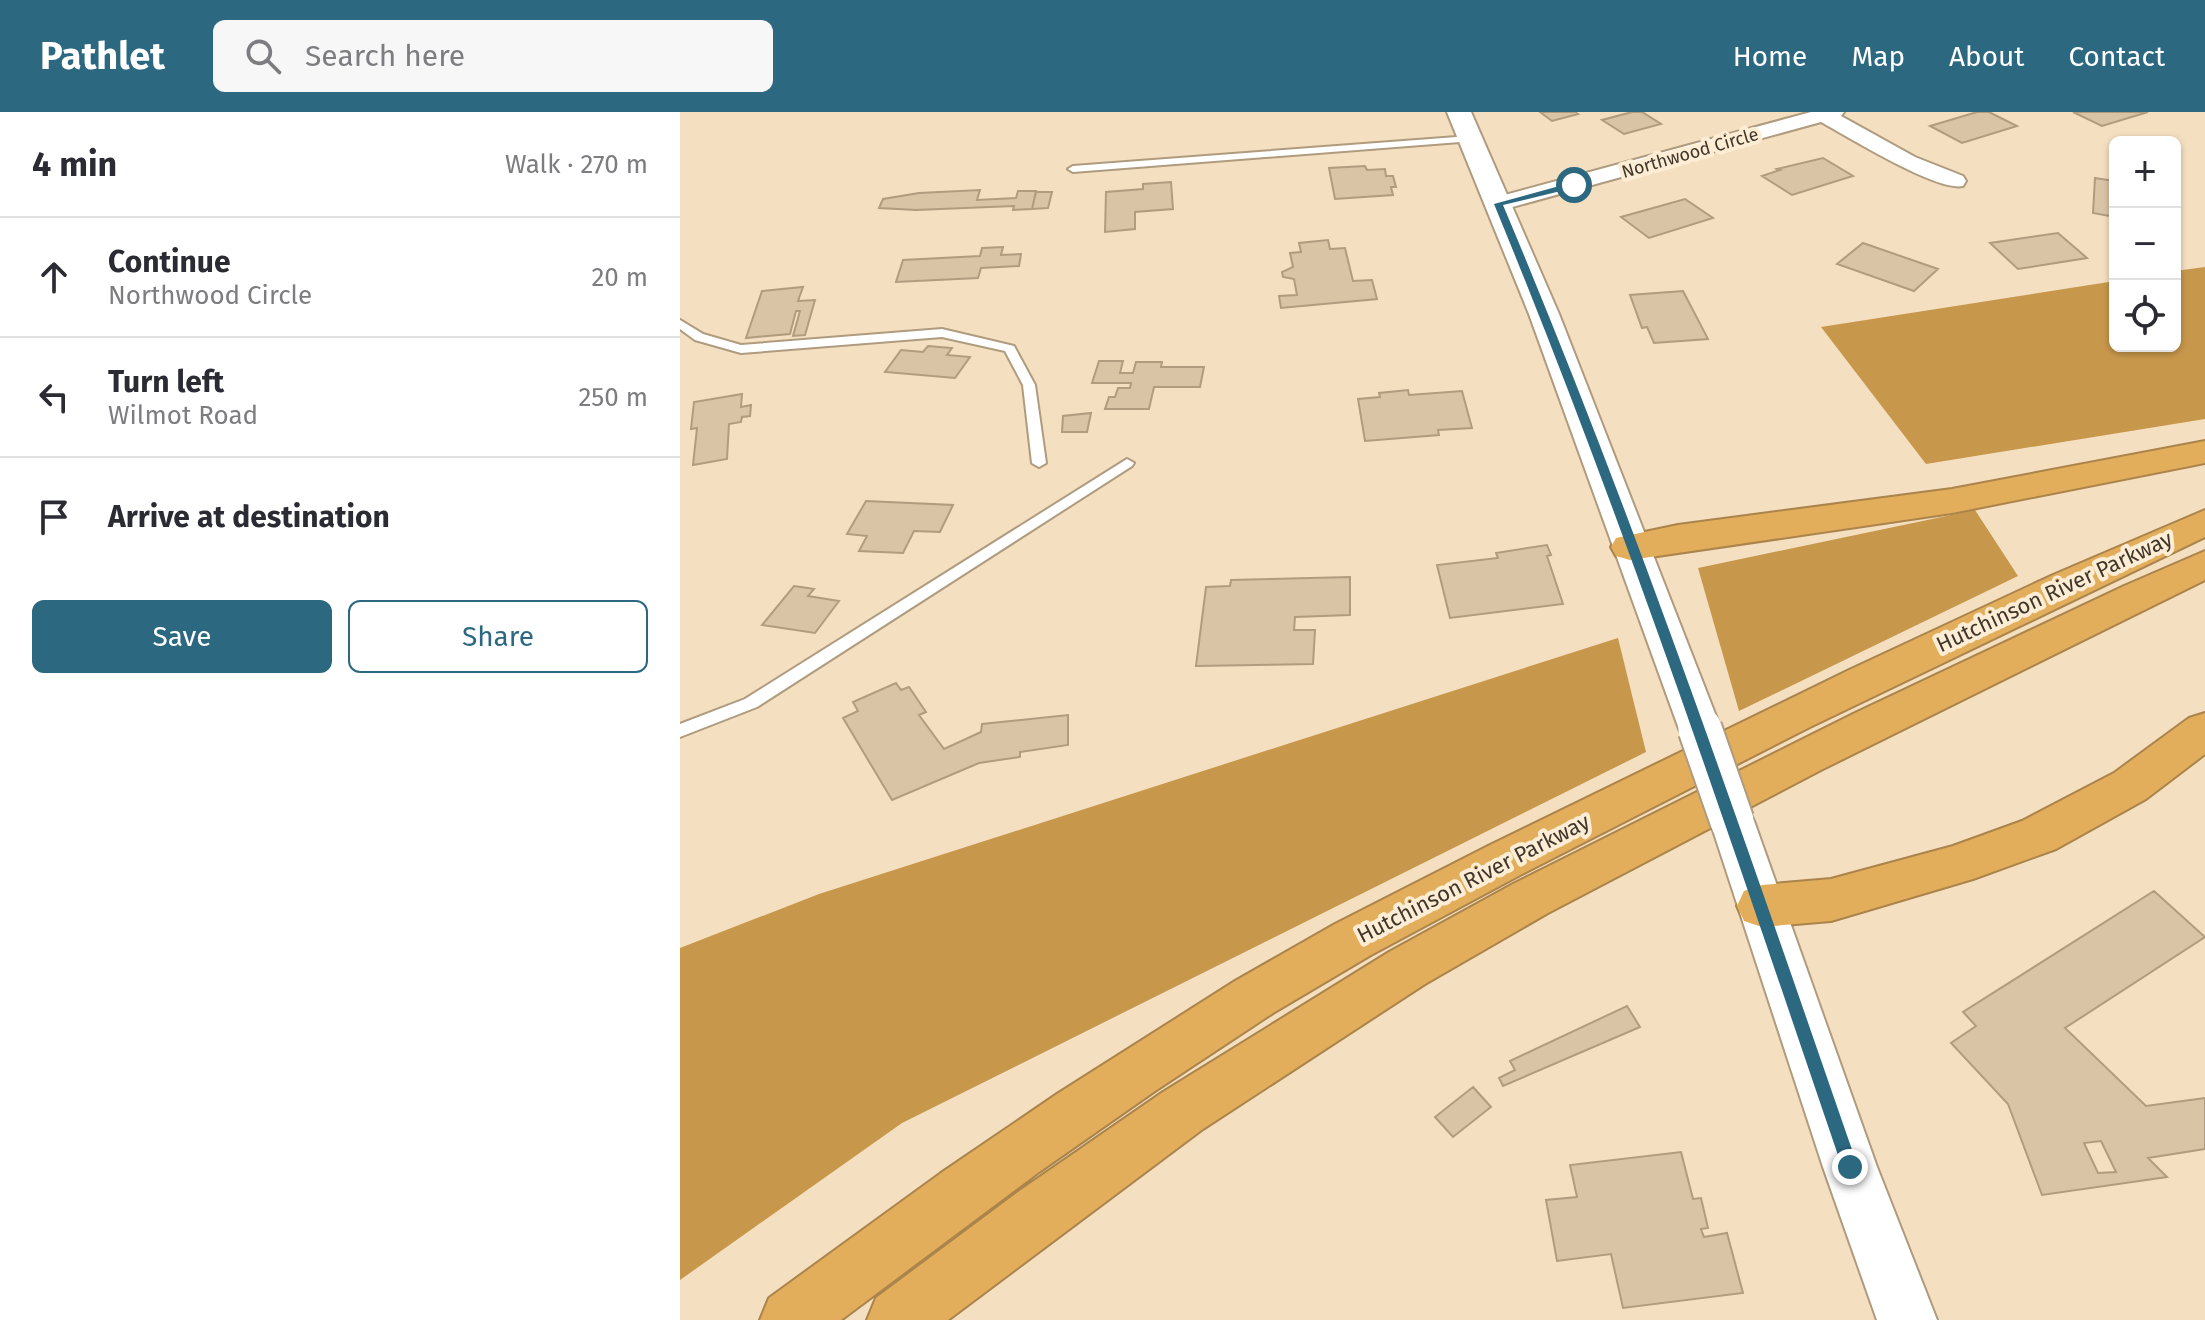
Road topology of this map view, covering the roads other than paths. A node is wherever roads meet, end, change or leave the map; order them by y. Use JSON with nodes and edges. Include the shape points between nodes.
{"nodes":[{"id":1,"x":1829,"y":114,"type":"edge"},
{"id":2,"x":1464,"y":125,"type":"edge"},
{"id":3,"x":1073,"y":169,"type":"dead end"},
{"id":4,"x":1955,"y":181,"type":"dead end"},
{"id":5,"x":1498,"y":204,"type":"junction"},
{"id":6,"x":680,"y":324,"type":"edge"},
{"id":7,"x":2205,"y":452,"type":"edge"},
{"id":8,"x":1039,"y":463,"type":"dead end"},
{"id":9,"x":1127,"y":463,"type":"dead end"},
{"id":10,"x":2205,"y":522,"type":"edge"},
{"id":11,"x":1630,"y":547,"type":"junction"},
{"id":12,"x":2205,"y":564,"type":"edge"},
{"id":13,"x":2205,"y":730,"type":"edge"},
{"id":14,"x":680,"y":731,"type":"edge"},
{"id":15,"x":1762,"y":906,"type":"junction"},
{"id":16,"x":791,"y":1320,"type":"edge"},
{"id":17,"x":898,"y":1320,"type":"edge"},
{"id":18,"x":1907,"y":1320,"type":"edge"}],
"edges":[{"from":1,"to":4,"type":"street","via":[[1908,161]]},
{"from":1,"to":5,"type":"street","name":"Northwood Circle"},
{"from":2,"to":3,"type":"lane"},
{"from":2,"to":5,"type":"street"},
{"from":5,"to":11,"type":"street"},
{"from":6,"to":8,"type":"lane","via":[[699,337],[741,349],[942,333],[1010,349],[1029,385]]},
{"from":7,"to":11,"type":"highway","via":[[1937,503]]},
{"from":9,"to":14,"type":"lane","via":[[751,703]]},
{"from":10,"to":16,"type":"highway","name":"Hutchinson River Parkway","via":[[1984,623],[1406,909],[1252,998],[1098,1099]]},
{"from":11,"to":15,"type":"street","bridge":true},
{"from":12,"to":17,"type":"highway","name":"Hutchinson River Parkway","via":[[1769,775],[1484,923],[1174,1117]]},
{"from":13,"to":15,"type":"highway","via":[[2130,786],[2039,835],[1831,900]]},
{"from":15,"to":18,"type":"street"}]}
